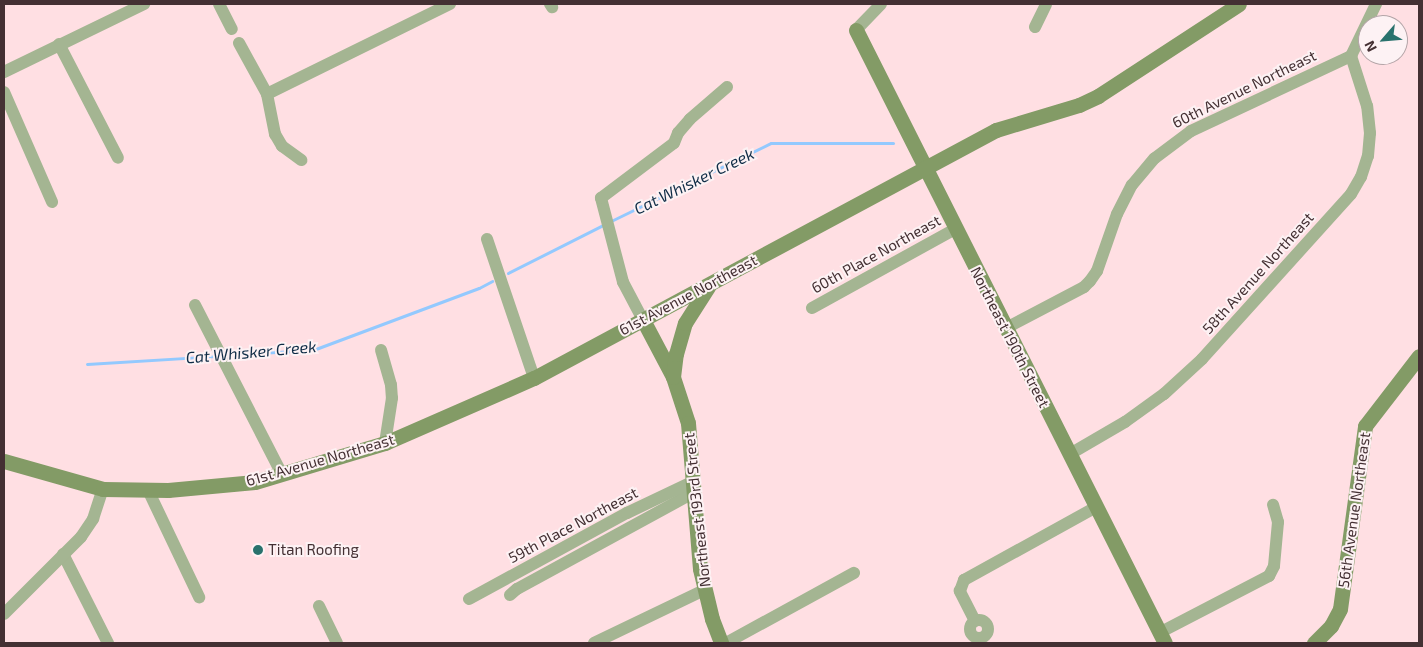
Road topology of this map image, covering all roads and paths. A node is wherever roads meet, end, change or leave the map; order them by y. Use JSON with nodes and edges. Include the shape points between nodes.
{"nodes":[{"id":1,"x":144,"y":4,"type":"edge"},
{"id":2,"x":219,"y":4,"type":"edge"},
{"id":3,"x":450,"y":4,"type":"edge"},
{"id":4,"x":882,"y":4,"type":"edge"},
{"id":5,"x":1046,"y":4,"type":"edge"},
{"id":6,"x":1239,"y":4,"type":"edge"},
{"id":7,"x":1376,"y":4,"type":"edge"},
{"id":8,"x":122,"y":9,"type":"edge"},
{"id":9,"x":1035,"y":27,"type":"dead end"},
{"id":10,"x":232,"y":29,"type":"dead end"},
{"id":11,"x":856,"y":30,"type":"joint"},
{"id":12,"x":59,"y":44,"type":"junction"},
{"id":13,"x":240,"y":44,"type":"dead end"},
{"id":14,"x":1351,"y":56,"type":"junction"},
{"id":15,"x":4,"y":72,"type":"edge"},
{"id":16,"x":727,"y":87,"type":"dead end"},
{"id":17,"x":4,"y":92,"type":"edge"},
{"id":18,"x":267,"y":94,"type":"junction"},
{"id":19,"x":118,"y":158,"type":"dead end"},
{"id":20,"x":301,"y":160,"type":"dead end"},
{"id":21,"x":925,"y":168,"type":"junction"},
{"id":22,"x":52,"y":202,"type":"dead end"},
{"id":23,"x":955,"y":229,"type":"junction"},
{"id":24,"x":487,"y":239,"type":"dead end"},
{"id":25,"x":713,"y":282,"type":"junction"},
{"id":26,"x":195,"y":305,"type":"dead end"},
{"id":27,"x":812,"y":308,"type":"dead end"},
{"id":28,"x":643,"y":320,"type":"junction"},
{"id":29,"x":1006,"y":328,"type":"junction"},
{"id":30,"x":381,"y":350,"type":"dead end"},
{"id":31,"x":1419,"y":356,"type":"edge"},
{"id":32,"x":673,"y":377,"type":"junction"},
{"id":33,"x":534,"y":378,"type":"junction"},
{"id":34,"x":385,"y":443,"type":"junction"},
{"id":35,"x":1070,"y":454,"type":"junction"},
{"id":36,"x":4,"y":461,"type":"edge"},
{"id":37,"x":282,"y":474,"type":"junction"},
{"id":38,"x":694,"y":487,"type":"junction"},
{"id":39,"x":103,"y":489,"type":"junction"},
{"id":40,"x":148,"y":490,"type":"junction"},
{"id":41,"x":1273,"y":505,"type":"dead end"},
{"id":42,"x":1096,"y":507,"type":"junction"},
{"id":43,"x":62,"y":554,"type":"junction"},
{"id":44,"x":854,"y":574,"type":"dead end"},
{"id":45,"x":704,"y":590,"type":"junction"},
{"id":46,"x":510,"y":595,"type":"dead end"},
{"id":47,"x":199,"y":597,"type":"dead end"},
{"id":48,"x":469,"y":599,"type":"dead end"},
{"id":49,"x":319,"y":606,"type":"dead end"},
{"id":50,"x":4,"y":614,"type":"edge"},
{"id":51,"x":975,"y":621,"type":"dead end"},
{"id":52,"x":1162,"y":638,"type":"edge"},
{"id":53,"x":108,"y":643,"type":"edge"},
{"id":54,"x":336,"y":643,"type":"edge"},
{"id":55,"x":594,"y":643,"type":"edge"},
{"id":56,"x":721,"y":643,"type":"edge"},
{"id":57,"x":726,"y":643,"type":"edge"},
{"id":58,"x":1314,"y":643,"type":"edge"}],
"edges":[{"from":1,"to":8,"type":"street"},
{"from":2,"to":10,"type":"street"},
{"from":3,"to":18,"type":"street"},
{"from":4,"to":11,"type":"street"},
{"from":5,"to":9,"type":"street"},
{"from":6,"to":21,"type":"main road","name":"61st Avenue Northeast","via":[[1098,96],[1079,105],[996,130]]},
{"from":7,"to":14,"type":"street"},
{"from":8,"to":12,"type":"street"},
{"from":11,"to":21,"type":"main road","name":"Northeast 190th Street"},
{"from":12,"to":15,"type":"street"},
{"from":12,"to":19,"type":"street"},
{"from":13,"to":18,"type":"street"},
{"from":14,"to":29,"type":"street","name":"60th Avenue Northeast","via":[[1175,140],[1132,185],[1090,281]]},
{"from":14,"to":35,"type":"street","name":"58th Avenue Northeast","via":[[1367,106],[1370,134],[1368,156],[1351,194],[1202,359],[1164,394],[1125,422]]},
{"from":16,"to":28,"type":"street","via":[[690,119],[678,133],[674,144],[600,198],[623,282]]},
{"from":17,"to":22,"type":"street"},
{"from":18,"to":20,"type":"street","via":[[275,134],[282,146]]},
{"from":21,"to":23,"type":"main road","name":"Northeast 190th Street"},
{"from":21,"to":25,"type":"main road","name":"61st Avenue Northeast"},
{"from":23,"to":27,"type":"street","name":"60th Place Northeast"},
{"from":23,"to":29,"type":"main road","name":"Northeast 190th Street"},
{"from":24,"to":33,"type":"street"},
{"from":25,"to":28,"type":"main road","name":"61st Avenue Northeast"},
{"from":25,"to":32,"type":"main road","via":[[685,323]]},
{"from":26,"to":37,"type":"street"},
{"from":28,"to":32,"type":"main road","name":"Northeast 193rd Street"},
{"from":28,"to":33,"type":"main road","name":"61st Avenue Northeast"},
{"from":29,"to":35,"type":"main road","name":"Northeast 190th Street"},
{"from":30,"to":34,"type":"street","via":[[392,398]]},
{"from":31,"to":58,"type":"main road","name":"56th Avenue Northeast","via":[[1365,426],[1340,609],[1331,626]]},
{"from":32,"to":38,"type":"main road","name":"Northeast 193rd Street","via":[[688,423]]},
{"from":33,"to":34,"type":"main road","name":"61st Avenue Northeast"},
{"from":34,"to":37,"type":"main road","name":"61st Avenue Northeast"},
{"from":35,"to":42,"type":"main road","name":"Northeast 190th Street"},
{"from":36,"to":39,"type":"main road","name":"61st Avenue Northeast"},
{"from":37,"to":40,"type":"main road","name":"61st Avenue Northeast","via":[[255,482]]},
{"from":38,"to":45,"type":"main road","name":"Northeast 193rd Street"},
{"from":38,"to":46,"type":"street","name":"59th Place Northeast"},
{"from":38,"to":48,"type":"street","name":"59th Place Northeast","via":[[627,513]]},
{"from":39,"to":40,"type":"main road","name":"61st Avenue Northeast"},
{"from":39,"to":43,"type":"street","via":[[93,519]]},
{"from":40,"to":47,"type":"street"},
{"from":41,"to":52,"type":"street","via":[[1278,522],[1274,566],[1269,576]]},
{"from":42,"to":51,"type":"street","via":[[964,580],[960,591]]},
{"from":42,"to":52,"type":"main road","name":"Northeast 190th Street"},
{"from":43,"to":50,"type":"street"},
{"from":43,"to":53,"type":"street"},
{"from":44,"to":57,"type":"street"},
{"from":45,"to":55,"type":"street"},
{"from":45,"to":56,"type":"main road","name":"Northeast 193rd Street"},
{"from":49,"to":54,"type":"street"}]}
